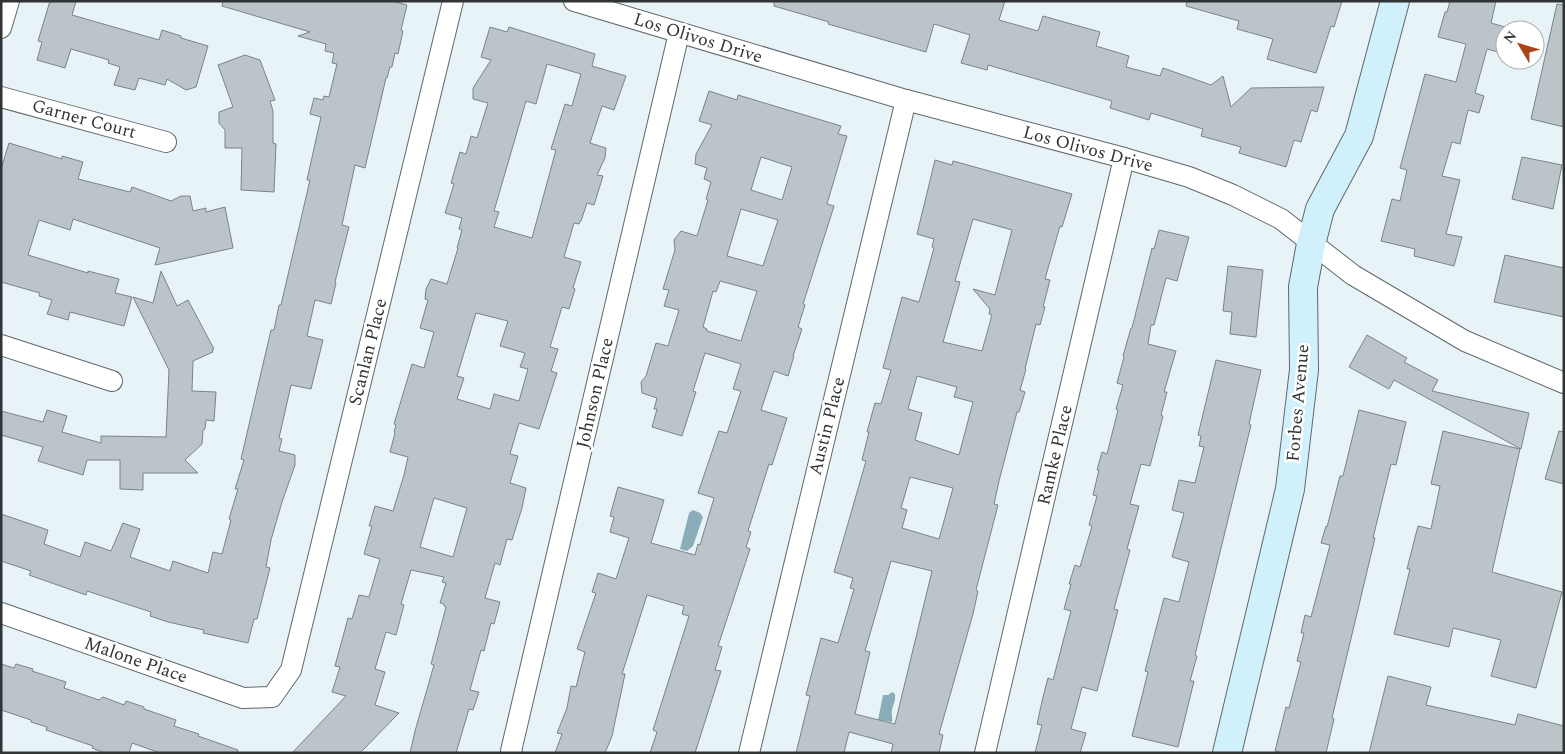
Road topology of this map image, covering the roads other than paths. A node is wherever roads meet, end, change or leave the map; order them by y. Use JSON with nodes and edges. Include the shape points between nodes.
{"nodes":[{"id":1,"x":9,"y":1,"type":"edge"},
{"id":2,"x":453,"y":1,"type":"edge"},
{"id":3,"x":574,"y":1,"type":"edge"},
{"id":4,"x":1395,"y":1,"type":"edge"},
{"id":5,"x":1,"y":28,"type":"edge"},
{"id":6,"x":679,"y":33,"type":"junction"},
{"id":7,"x":1,"y":97,"type":"edge"},
{"id":8,"x":906,"y":100,"type":"junction"},
{"id":9,"x":166,"y":142,"type":"dead end"},
{"id":10,"x":1124,"y":158,"type":"junction"},
{"id":11,"x":1311,"y":244,"type":"junction"},
{"id":12,"x":1,"y":346,"type":"edge"},
{"id":13,"x":112,"y":381,"type":"dead end"},
{"id":14,"x":1564,"y":383,"type":"edge"},
{"id":15,"x":1,"y":613,"type":"edge"},
{"id":16,"x":272,"y":697,"type":"joint"},
{"id":17,"x":512,"y":753,"type":"edge"},
{"id":18,"x":749,"y":753,"type":"edge"},
{"id":19,"x":985,"y":753,"type":"edge"},
{"id":20,"x":1227,"y":753,"type":"edge"}],
"edges":[{"from":1,"to":5,"type":"street"},
{"from":2,"to":16,"type":"street","name":"Scanlan Place","via":[[292,670]]},
{"from":3,"to":6,"type":"street","name":"Los Olivos Drive"},
{"from":4,"to":11,"type":"street","name":"Forbes Avenue","via":[[1358,136],[1320,210]]},
{"from":6,"to":8,"type":"street","name":"Los Olivos Drive"},
{"from":6,"to":17,"type":"street","name":"Johnson Place"},
{"from":7,"to":9,"type":"street","name":"Garner Court"},
{"from":8,"to":10,"type":"street","name":"Los Olivos Drive"},
{"from":8,"to":18,"type":"street","name":"Austin Place"},
{"from":10,"to":11,"type":"street","name":"Los Olivos Drive","via":[[1233,195],[1281,219]]},
{"from":10,"to":19,"type":"street","name":"Ramke Place"},
{"from":11,"to":14,"type":"street","name":"Los Olivos Drive","via":[[1353,275],[1466,341]]},
{"from":11,"to":20,"type":"street","name":"Forbes Avenue","via":[[1303,287],[1304,370],[1290,488]]},
{"from":12,"to":13,"type":"street"},
{"from":15,"to":16,"type":"street","name":"Malone Place","via":[[243,698]]}]}
